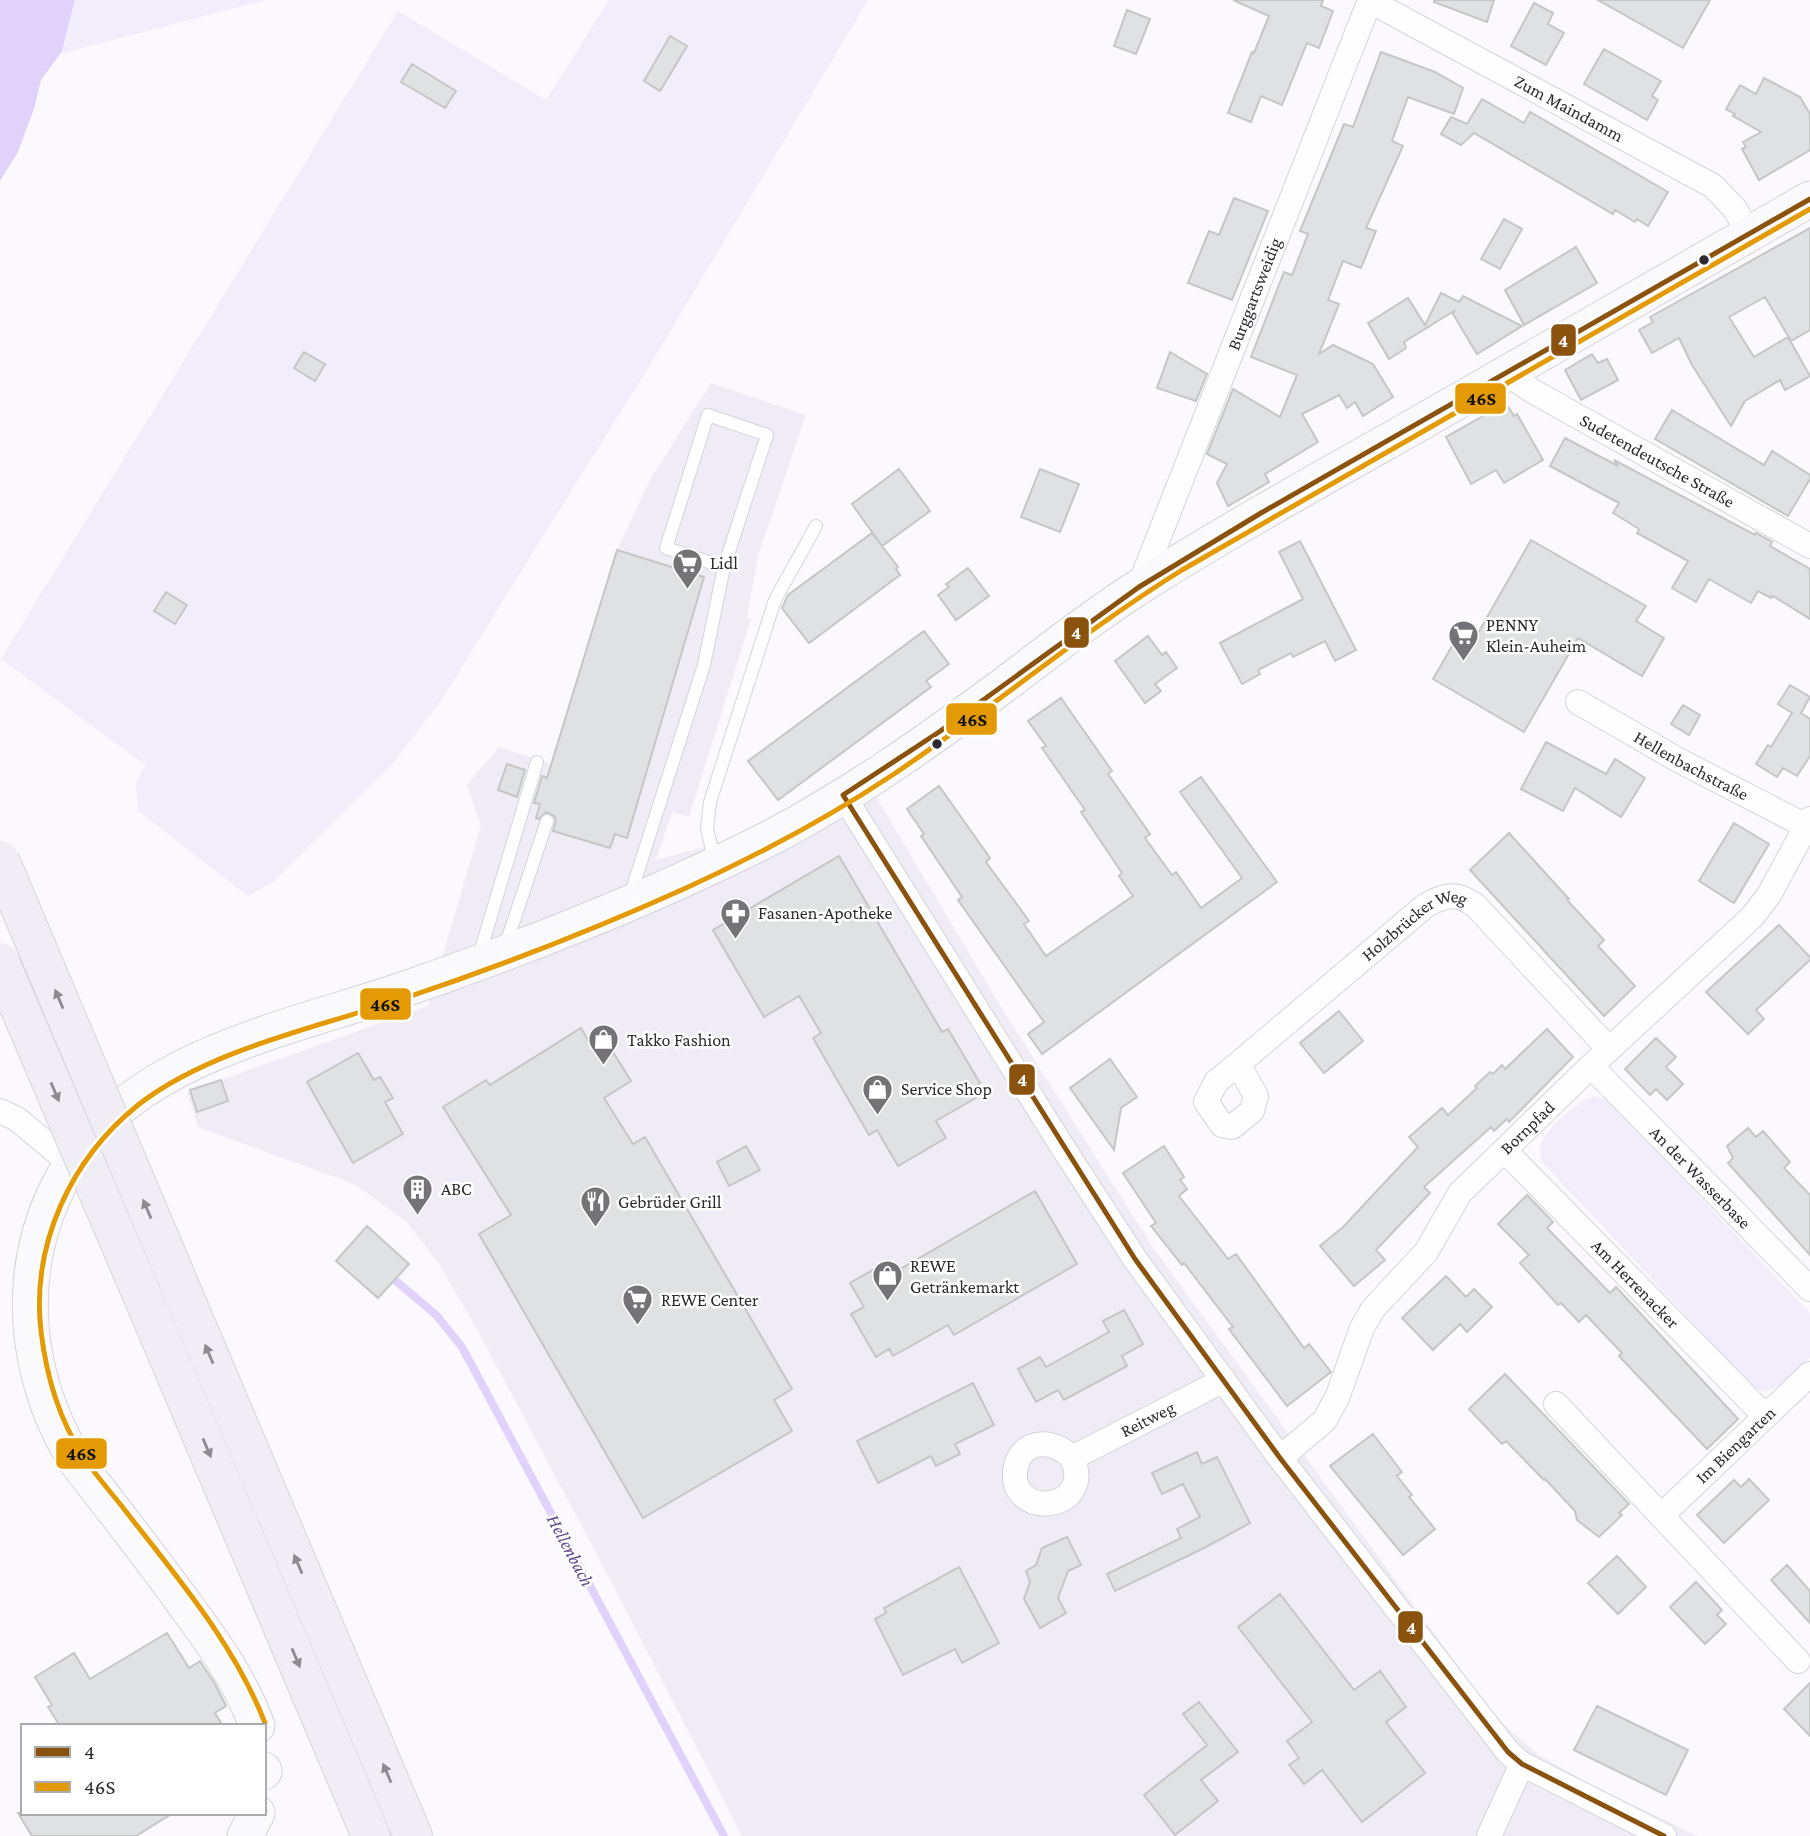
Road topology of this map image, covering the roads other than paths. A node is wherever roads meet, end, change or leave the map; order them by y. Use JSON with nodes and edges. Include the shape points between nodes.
{"nodes":[{"id":1,"x":1370,"y":0,"type":"edge"},
{"id":2,"x":1810,"y":199,"type":"edge"},
{"id":3,"x":1749,"y":234,"type":"junction"},
{"id":4,"x":1506,"y":373,"type":"junction"},
{"id":5,"x":816,"y":526,"type":"dead end"},
{"id":6,"x":1810,"y":546,"type":"edge"},
{"id":7,"x":724,"y":566,"type":"junction"},
{"id":8,"x":1139,"y":587,"type":"junction"},
{"id":9,"x":1578,"y":702,"type":"dead end"},
{"id":10,"x":537,"y":762,"type":"dead end"},
{"id":11,"x":843,"y":795,"type":"junction"},
{"id":12,"x":547,"y":821,"type":"dead end"},
{"id":13,"x":1808,"y":823,"type":"edge"},
{"id":14,"x":0,"y":860,"type":"edge"},
{"id":15,"x":715,"y":864,"type":"junction"},
{"id":16,"x":628,"y":903,"type":"junction"},
{"id":17,"x":490,"y":958,"type":"junction"},
{"id":18,"x":0,"y":962,"type":"edge"},
{"id":19,"x":1600,"y":1058,"type":"junction"},
{"id":20,"x":1238,"y":1064,"type":"dead end"},
{"id":21,"x":0,"y":1111,"type":"edge"},
{"id":22,"x":1505,"y":1151,"type":"junction"},
{"id":23,"x":71,"y":1164,"type":"junction"},
{"id":24,"x":1810,"y":1289,"type":"edge"},
{"id":25,"x":1810,"y":1374,"type":"edge"},
{"id":26,"x":1224,"y":1380,"type":"junction"},
{"id":27,"x":1556,"y":1404,"type":"dead end"},
{"id":28,"x":1765,"y":1416,"type":"junction"},
{"id":29,"x":1072,"y":1458,"type":"dead end"},
{"id":30,"x":1280,"y":1458,"type":"junction"},
{"id":31,"x":1661,"y":1516,"type":"junction"},
{"id":32,"x":1798,"y":1661,"type":"dead end"},
{"id":33,"x":256,"y":1724,"type":"edge"},
{"id":34,"x":1522,"y":1764,"type":"junction"},
{"id":35,"x":256,"y":1815,"type":"edge"},
{"id":36,"x":246,"y":1836,"type":"edge"},
{"id":37,"x":371,"y":1836,"type":"edge"},
{"id":38,"x":413,"y":1836,"type":"edge"},
{"id":39,"x":1489,"y":1836,"type":"edge"},
{"id":40,"x":1664,"y":1836,"type":"edge"}],
"edges":[{"from":1,"to":3,"type":"street","name":"Zum Maindamm","via":[[1713,186],[1735,209]]},
{"from":1,"to":8,"type":"street","name":"Burggartsweidig"},
{"from":2,"to":3,"type":"main road"},
{"from":3,"to":4,"type":"main road"},
{"from":4,"to":6,"type":"street","name":"Sudetendeutsche Straße"},
{"from":4,"to":8,"type":"main road"},
{"from":5,"to":15,"type":"lane","via":[[775,600],[710,802],[707,828]]},
{"from":7,"to":7,"type":"lane","via":[[767,435],[708,415],[666,548]]},
{"from":7,"to":16,"type":"lane","via":[[704,664]]},
{"from":8,"to":11,"type":"main road","via":[[939,732]]},
{"from":9,"to":13,"type":"street","name":"Hellenbachstraße","via":[[1679,761]]},
{"from":10,"to":17,"type":"lane"},
{"from":11,"to":15,"type":"main road"},
{"from":11,"to":26,"type":"street","via":[[1135,1259]]},
{"from":12,"to":17,"type":"lane"},
{"from":13,"to":19,"type":"street","name":"Bornpfad","via":[[1752,917]]},
{"from":38,"to":14,"type":"highway","one_way":true,"bridge":true},
{"from":15,"to":16,"type":"main road"},
{"from":16,"to":17,"type":"main road"},
{"from":17,"to":23,"type":"main road","via":[[234,1045],[172,1072],[113,1114]]},
{"from":18,"to":37,"type":"highway","one_way":true,"bridge":true},
{"from":19,"to":20,"type":"street","name":"Holzbrücker Weg","via":[[1476,906],[1448,895],[1425,906]]},
{"from":19,"to":22,"type":"street","name":"Bornpfad"},
{"from":19,"to":24,"type":"street","name":"An der Wasserbase"},
{"from":21,"to":23,"type":"street","via":[[17,1119]]},
{"from":22,"to":28,"type":"street","name":"Am Herrenacker"},
{"from":22,"to":30,"type":"street","name":"Bornpfad","via":[[1460,1193],[1426,1252],[1373,1309],[1324,1421]]},
{"from":23,"to":33,"type":"main road","via":[[44,1220],[33,1267],[30,1319],[42,1390],[75,1460],[225,1660]]},
{"from":25,"to":28,"type":"street","name":"Im Biengarten"},
{"from":26,"to":29,"type":"street","name":"Reitweg"},
{"from":26,"to":30,"type":"street"},
{"from":27,"to":31,"type":"street"},
{"from":28,"to":31,"type":"street","name":"Im Biengarten"},
{"from":30,"to":34,"type":"street","via":[[1508,1752]]},
{"from":31,"to":32,"type":"street"},
{"from":34,"to":39,"type":"street"},
{"from":34,"to":40,"type":"street"},
{"from":35,"to":36,"type":"main road"}]}
